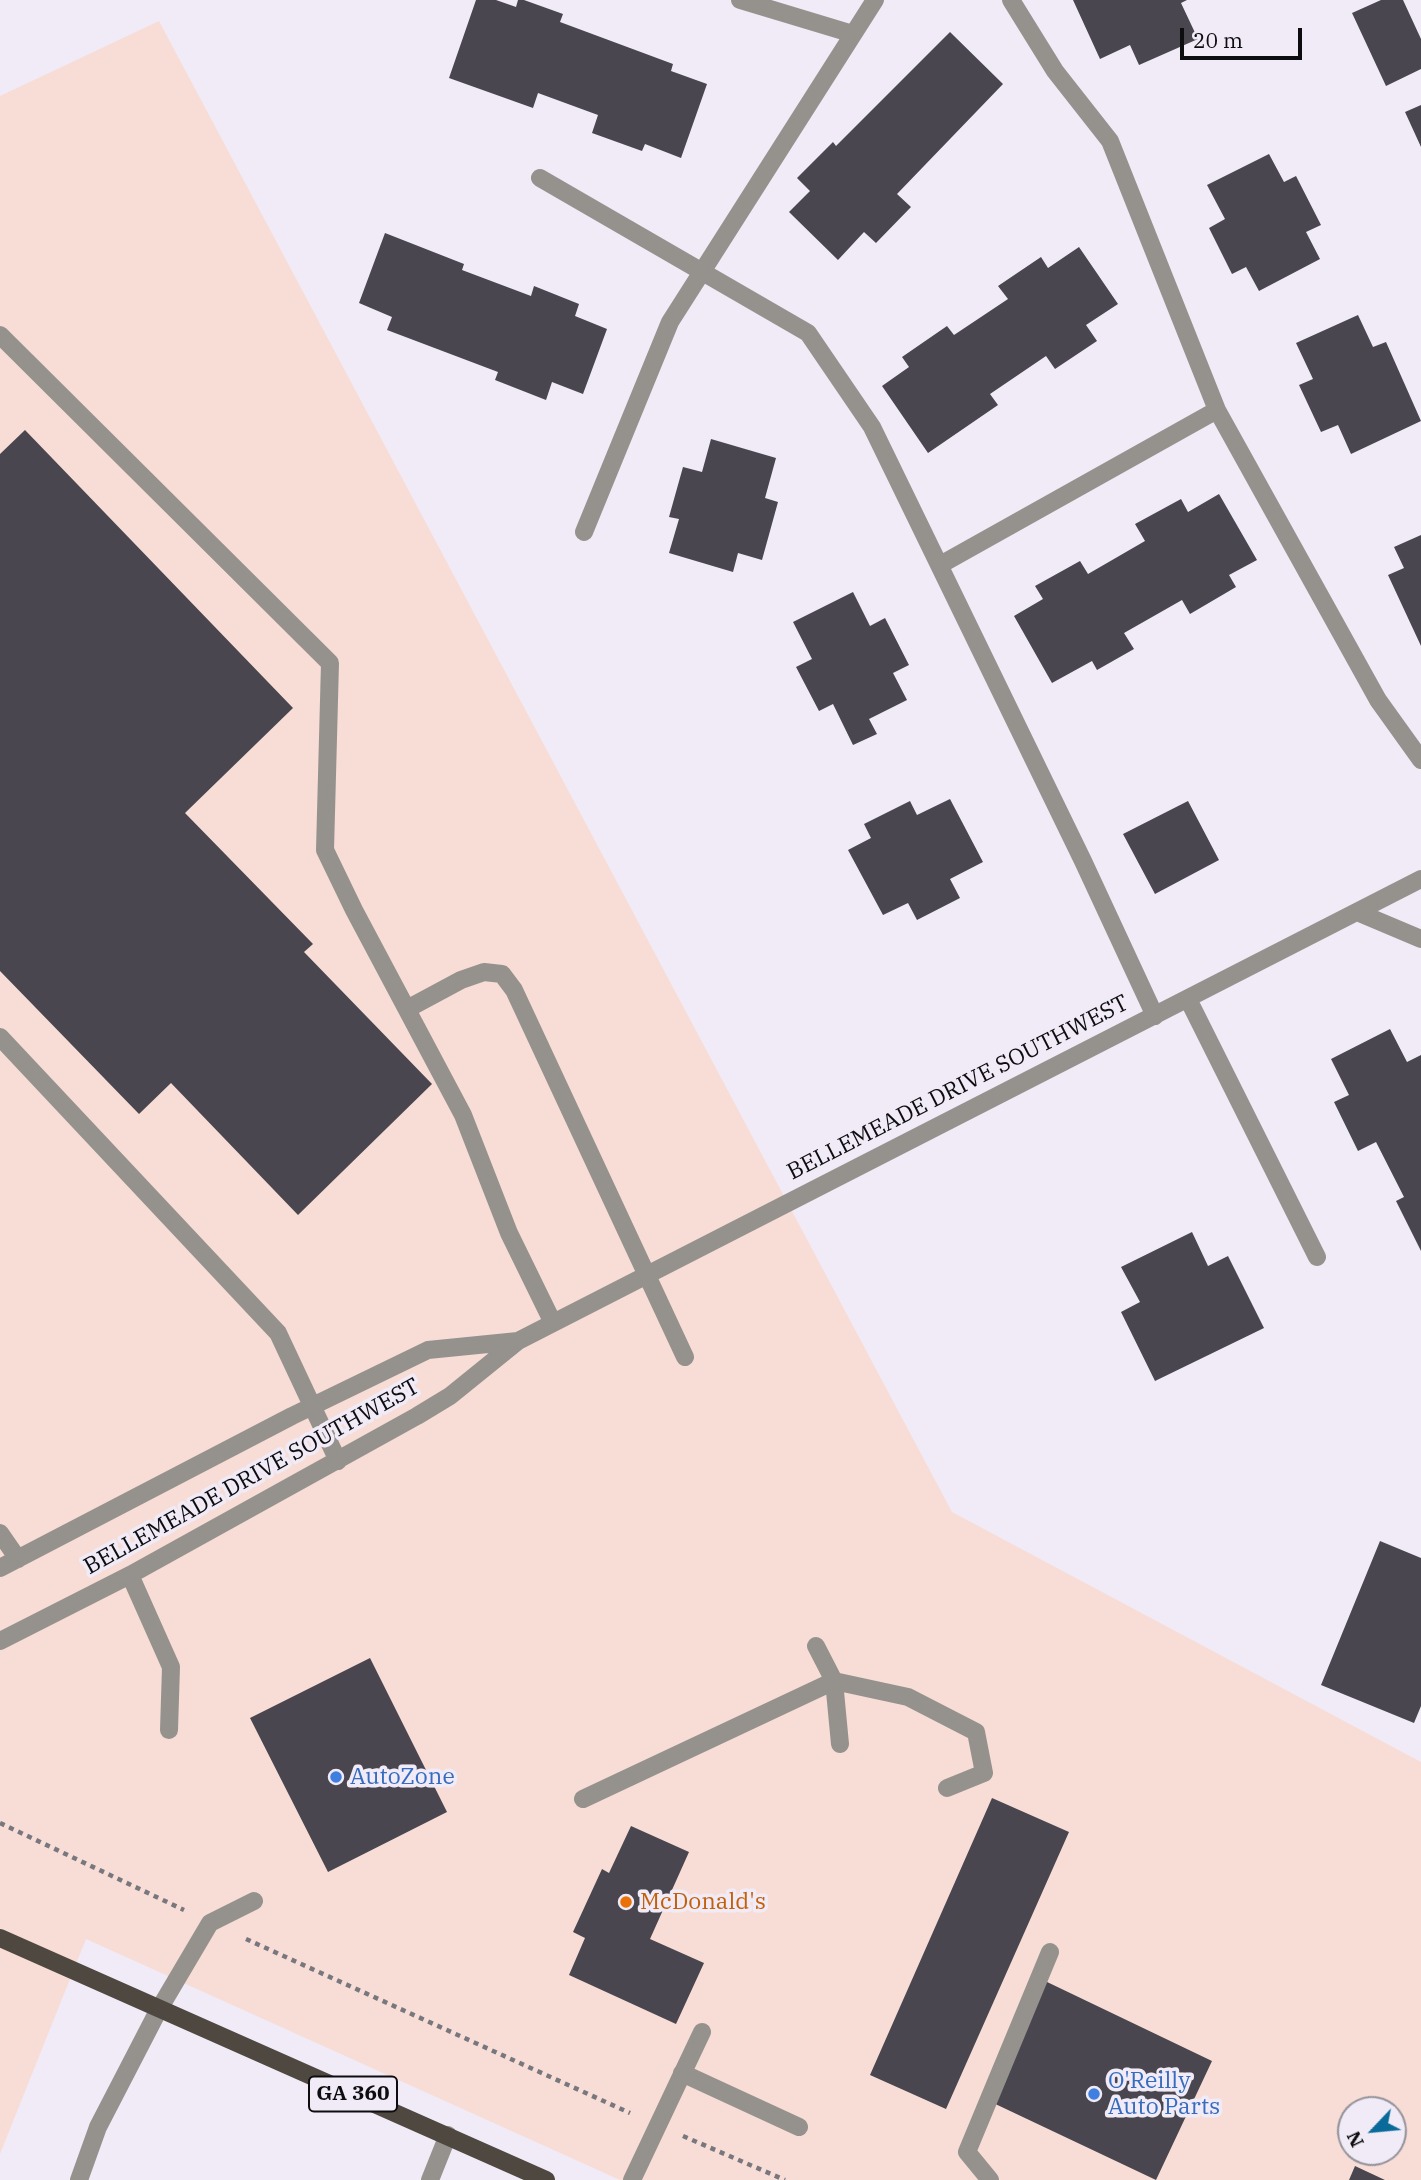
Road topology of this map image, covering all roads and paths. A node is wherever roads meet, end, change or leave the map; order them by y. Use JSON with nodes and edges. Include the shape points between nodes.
{"nodes":[{"id":1,"x":740,"y":0,"type":"edge"},
{"id":2,"x":875,"y":0,"type":"edge"},
{"id":3,"x":1011,"y":0,"type":"edge"},
{"id":4,"x":853,"y":34,"type":"junction"},
{"id":5,"x":540,"y":178,"type":"dead end"},
{"id":6,"x":702,"y":271,"type":"junction"},
{"id":7,"x":0,"y":335,"type":"edge"},
{"id":8,"x":1217,"y":410,"type":"junction"},
{"id":9,"x":584,"y":532,"type":"dead end"},
{"id":10,"x":940,"y":565,"type":"junction"},
{"id":11,"x":1421,"y":760,"type":"edge"},
{"id":12,"x":1421,"y":879,"type":"edge"},
{"id":13,"x":1357,"y":912,"type":"junction"},
{"id":14,"x":1421,"y":939,"type":"edge"},
{"id":15,"x":1188,"y":999,"type":"junction"},
{"id":16,"x":407,"y":1009,"type":"junction"},
{"id":17,"x":1154,"y":1016,"type":"junction"},
{"id":18,"x":0,"y":1037,"type":"edge"},
{"id":19,"x":1317,"y":1257,"type":"dead end"},
{"id":20,"x":646,"y":1274,"type":"junction"},
{"id":21,"x":553,"y":1323,"type":"junction"},
{"id":22,"x":518,"y":1341,"type":"junction"},
{"id":23,"x":685,"y":1357,"type":"dead end"},
{"id":24,"x":311,"y":1407,"type":"junction"},
{"id":25,"x":338,"y":1461,"type":"junction"},
{"id":26,"x":0,"y":1533,"type":"edge"},
{"id":27,"x":18,"y":1559,"type":"junction"},
{"id":28,"x":0,"y":1568,"type":"edge"},
{"id":29,"x":130,"y":1575,"type":"junction"},
{"id":30,"x":0,"y":1641,"type":"edge"},
{"id":31,"x":816,"y":1646,"type":"dead end"},
{"id":32,"x":834,"y":1681,"type":"junction"},
{"id":33,"x":169,"y":1730,"type":"dead end"},
{"id":34,"x":840,"y":1744,"type":"dead end"},
{"id":35,"x":947,"y":1788,"type":"dead end"},
{"id":36,"x":583,"y":1799,"type":"dead end"},
{"id":37,"x":0,"y":1823,"type":"edge"},
{"id":38,"x":254,"y":1901,"type":"dead end"},
{"id":39,"x":210,"y":1923,"type":"junction"},
{"id":40,"x":0,"y":1938,"type":"edge"},
{"id":41,"x":1050,"y":1952,"type":"dead end"},
{"id":42,"x":158,"y":2011,"type":"junction"},
{"id":43,"x":702,"y":2032,"type":"dead end"},
{"id":44,"x":682,"y":2073,"type":"junction"},
{"id":45,"x":658,"y":2125,"type":"junction"},
{"id":46,"x":799,"y":2127,"type":"dead end"},
{"id":47,"x":448,"y":2135,"type":"junction"},
{"id":48,"x":79,"y":2180,"type":"edge"},
{"id":49,"x":429,"y":2180,"type":"edge"},
{"id":50,"x":545,"y":2180,"type":"edge"},
{"id":51,"x":632,"y":2180,"type":"edge"},
{"id":52,"x":785,"y":2180,"type":"edge"},
{"id":53,"x":990,"y":2180,"type":"edge"}],
"edges":[{"from":1,"to":4,"type":"street"},
{"from":2,"to":4,"type":"street"},
{"from":3,"to":8,"type":"street","via":[[1055,71],[1110,141]]},
{"from":4,"to":6,"type":"street"},
{"from":5,"to":6,"type":"street"},
{"from":6,"to":9,"type":"street","via":[[670,321]]},
{"from":6,"to":10,"type":"street","via":[[808,333],[872,426]]},
{"from":7,"to":16,"type":"street","via":[[330,663],[326,850]]},
{"from":8,"to":10,"type":"street"},
{"from":8,"to":11,"type":"street","via":[[1378,699]]},
{"from":10,"to":17,"type":"street"},
{"from":12,"to":13,"type":"street","name":"BELLEMEADE DRIVE SOUTHWEST"},
{"from":13,"to":14,"type":"street"},
{"from":13,"to":15,"type":"street","name":"BELLEMEADE DRIVE SOUTHWEST"},
{"from":15,"to":17,"type":"street","name":"BELLEMEADE DRIVE SOUTHWEST"},
{"from":15,"to":19,"type":"street"},
{"from":16,"to":20,"type":"street","via":[[461,980],[484,972],[502,974],[514,990]]},
{"from":16,"to":21,"type":"street","via":[[463,1115],[509,1233]]},
{"from":17,"to":20,"type":"street","name":"BELLEMEADE DRIVE SOUTHWEST"},
{"from":18,"to":24,"type":"street","via":[[278,1333]]},
{"from":20,"to":21,"type":"street","name":"BELLEMEADE DRIVE SOUTHWEST"},
{"from":20,"to":23,"type":"street"},
{"from":21,"to":22,"type":"street","name":"BELLEMEADE DRIVE SOUTHWEST"},
{"from":22,"to":24,"type":"street","name":"BELLEMEADE DRIVE SOUTHWEST","via":[[428,1350]]},
{"from":22,"to":25,"type":"street","name":"BELLEMEADE DRIVE SOUTHWEST","via":[[450,1396]]},
{"from":24,"to":25,"type":"street"},
{"from":24,"to":27,"type":"street","name":"BELLEMEADE DRIVE SOUTHWEST"},
{"from":25,"to":29,"type":"street","name":"BELLEMEADE DRIVE SOUTHWEST"},
{"from":26,"to":27,"type":"street"},
{"from":27,"to":28,"type":"street","name":"BELLEMEADE DRIVE SOUTHWEST"},
{"from":29,"to":30,"type":"street","name":"BELLEMEADE DRIVE SOUTHWEST"},
{"from":29,"to":33,"type":"street","via":[[171,1667]]},
{"from":31,"to":32,"type":"street"},
{"from":32,"to":34,"type":"street"},
{"from":32,"to":35,"type":"street","via":[[908,1697],[976,1732],[984,1773]]},
{"from":32,"to":36,"type":"street"},
{"from":37,"to":39,"type":"path"},
{"from":38,"to":39,"type":"street"},
{"from":39,"to":42,"type":"street"},
{"from":39,"to":45,"type":"path"},
{"from":40,"to":42,"type":"main road","number":"GA 360"},
{"from":41,"to":53,"type":"street","via":[[967,2152]]},
{"from":42,"to":47,"type":"main road","number":"GA 360"},
{"from":42,"to":48,"type":"street","via":[[99,2127]]},
{"from":43,"to":44,"type":"street"},
{"from":44,"to":45,"type":"street"},
{"from":44,"to":46,"type":"street"},
{"from":45,"to":51,"type":"street"},
{"from":45,"to":52,"type":"path"},
{"from":47,"to":49,"type":"street"},
{"from":47,"to":50,"type":"main road","number":"GA 360"}]}
